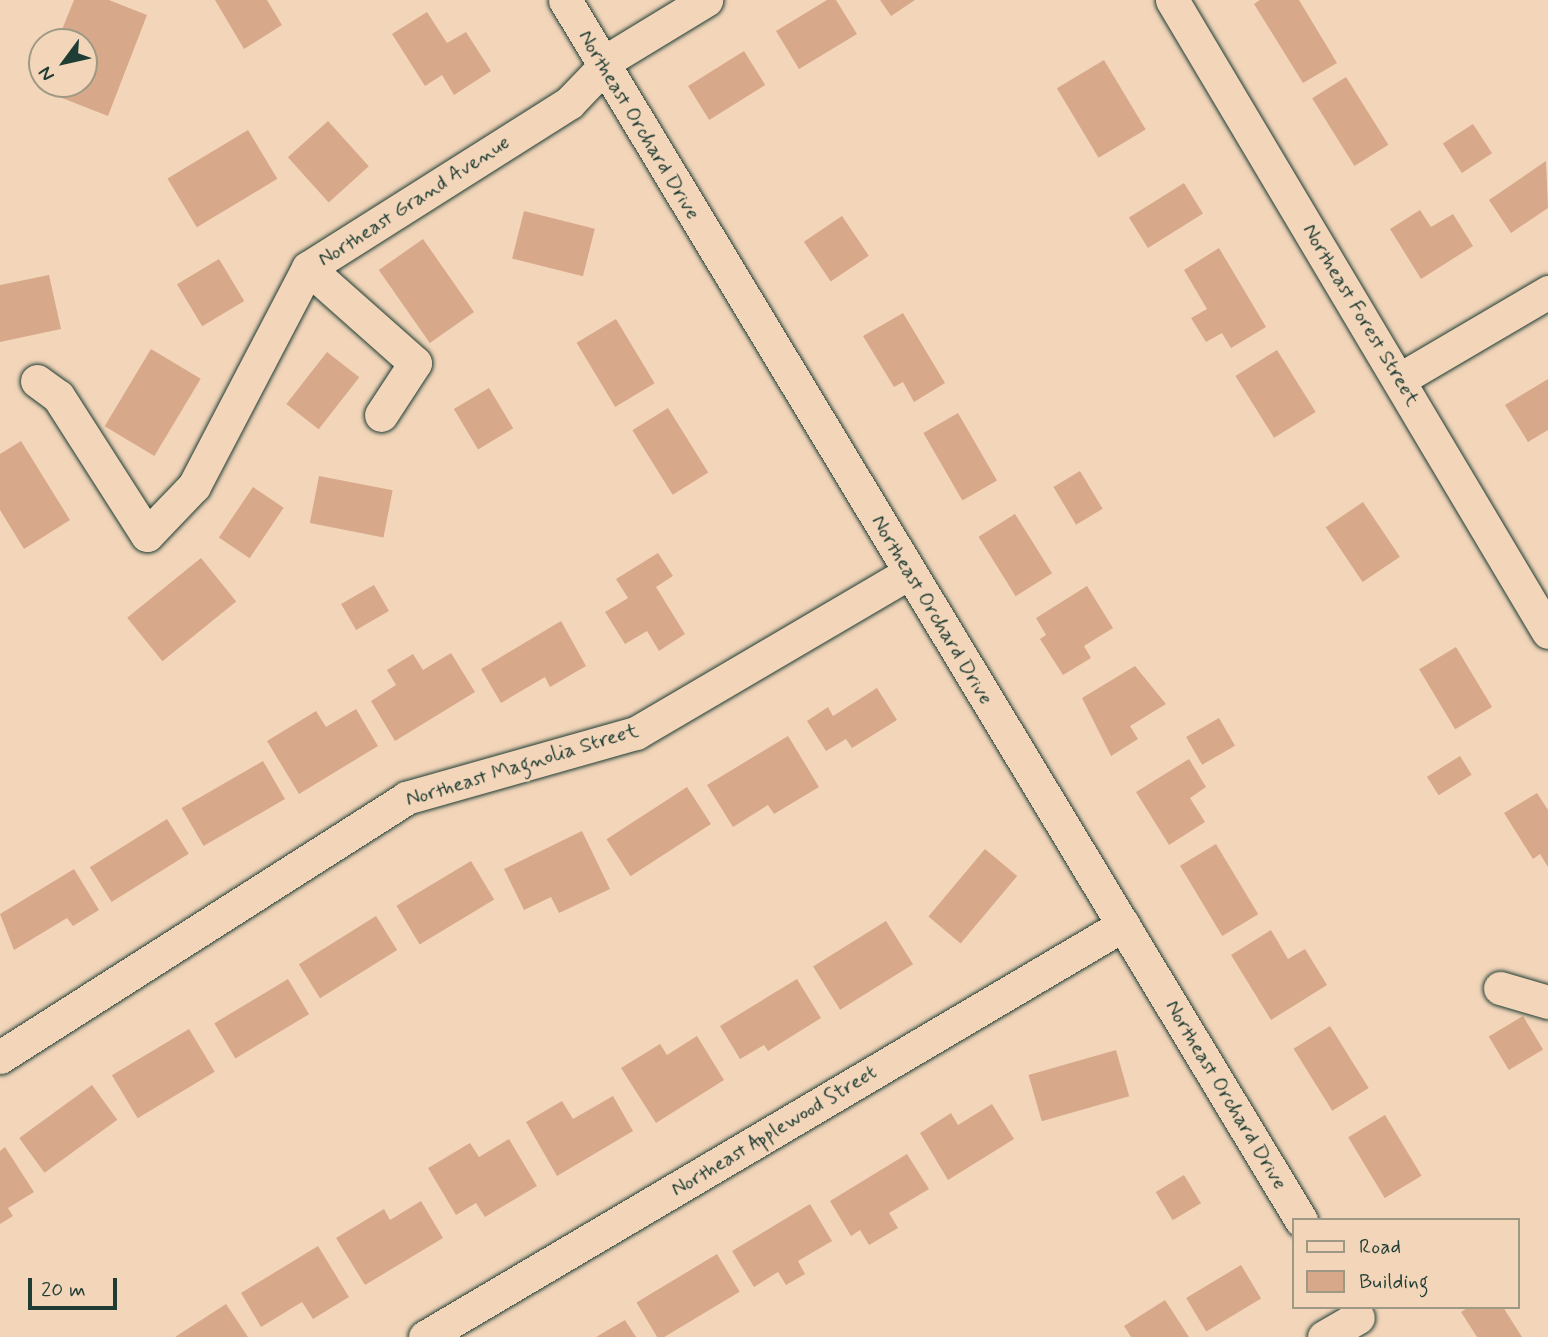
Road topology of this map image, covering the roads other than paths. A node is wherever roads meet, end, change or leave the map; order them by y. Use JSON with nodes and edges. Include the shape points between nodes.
{"nodes":[{"id":1,"x":565,"y":0,"type":"edge"},
{"id":2,"x":706,"y":0,"type":"edge"},
{"id":3,"x":1172,"y":0,"type":"edge"},
{"id":4,"x":603,"y":66,"type":"junction"},
{"id":5,"x":308,"y":268,"type":"junction"},
{"id":6,"x":1548,"y":292,"type":"edge"},
{"id":7,"x":1400,"y":379,"type":"junction"},
{"id":8,"x":37,"y":381,"type":"dead end"},
{"id":9,"x":382,"y":415,"type":"dead end"},
{"id":10,"x":909,"y":573,"type":"junction"},
{"id":11,"x":1548,"y":632,"type":"edge"},
{"id":12,"x":1123,"y":925,"type":"junction"},
{"id":13,"x":1500,"y":988,"type":"dead end"},
{"id":14,"x":1548,"y":1002,"type":"edge"},
{"id":15,"x":0,"y":1057,"type":"edge"},
{"id":16,"x":1300,"y":1218,"type":"edge"},
{"id":17,"x":1360,"y":1320,"type":"edge"},
{"id":18,"x":425,"y":1337,"type":"edge"},
{"id":19,"x":1324,"y":1337,"type":"edge"}],
"edges":[{"from":1,"to":4,"type":"street","name":"Northeast Orchard Drive"},
{"from":2,"to":4,"type":"street","name":"Northeast Grand Avenue"},
{"from":3,"to":7,"type":"street","name":"Northeast Forest Street"},
{"from":4,"to":5,"type":"street","name":"Northeast Grand Avenue","via":[[569,103]]},
{"from":4,"to":10,"type":"street","name":"Northeast Orchard Drive"},
{"from":5,"to":8,"type":"street","name":"Northeast Grand Avenue","via":[[194,486],[147,535],[58,396]]},
{"from":5,"to":9,"type":"street","via":[[415,363]]},
{"from":6,"to":7,"type":"street"},
{"from":7,"to":11,"type":"street","name":"Northeast Forest Street"},
{"from":10,"to":12,"type":"street","name":"Northeast Orchard Drive"},
{"from":10,"to":15,"type":"street","name":"Northeast Magnolia Street","via":[[636,733],[406,798]]},
{"from":12,"to":16,"type":"street","name":"Northeast Orchard Drive"},
{"from":12,"to":18,"type":"street","name":"Northeast Applewood Street"},
{"from":13,"to":14,"type":"street"},
{"from":17,"to":19,"type":"street"}]}
